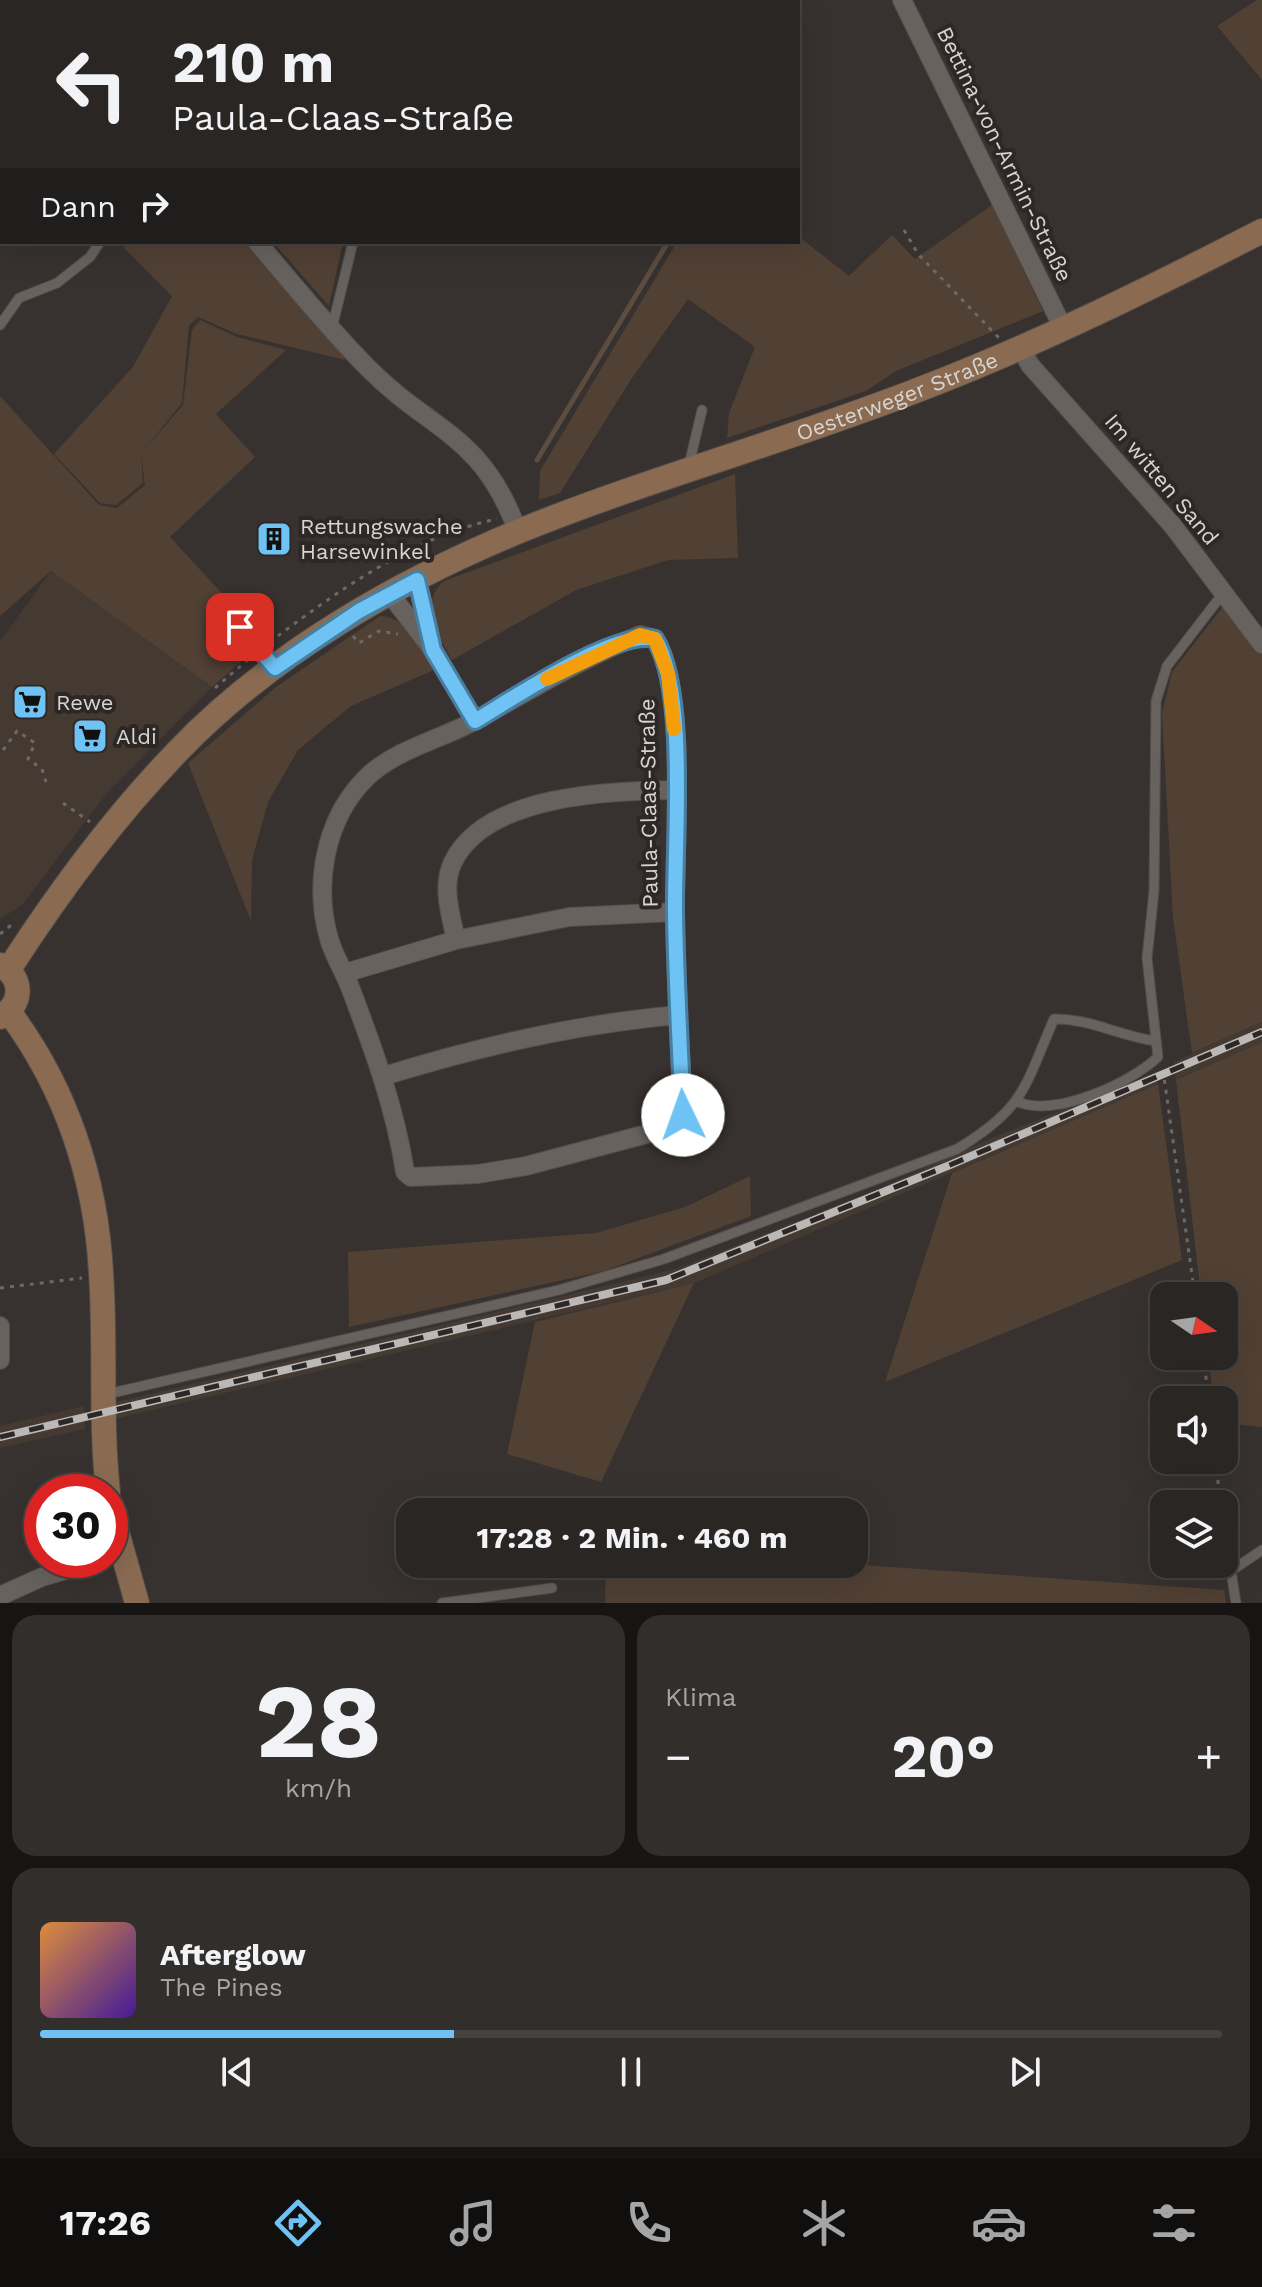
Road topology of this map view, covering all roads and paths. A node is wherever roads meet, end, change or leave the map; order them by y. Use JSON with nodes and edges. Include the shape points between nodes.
{"nodes":[{"id":1,"x":902,"y":0,"type":"edge"},
{"id":2,"x":904,"y":230,"type":"dead end"},
{"id":3,"x":1262,"y":231,"type":"edge"},
{"id":4,"x":99,"y":244,"type":"edge"},
{"id":5,"x":259,"y":244,"type":"edge"},
{"id":6,"x":353,"y":244,"type":"edge"},
{"id":7,"x":0,"y":325,"type":"edge"},
{"id":8,"x":332,"y":328,"type":"junction"},
{"id":9,"x":1064,"y":330,"type":"junction"},
{"id":10,"x":998,"y":336,"type":"dead end"},
{"id":11,"x":1021,"y":348,"type":"junction"},
{"id":12,"x":702,"y":410,"type":"dead end"},
{"id":13,"x":688,"y":471,"type":"junction"},
{"id":14,"x":518,"y":532,"type":"junction"},
{"id":15,"x":417,"y":580,"type":"junction"},
{"id":16,"x":1224,"y":592,"type":"junction"},
{"id":17,"x":390,"y":594,"type":"junction"},
{"id":18,"x":330,"y":599,"type":"dead end"},
{"id":19,"x":344,"y":621,"type":"junction"},
{"id":20,"x":240,"y":627,"type":"dead end"},
{"id":21,"x":402,"y":635,"type":"dead end"},
{"id":22,"x":1262,"y":644,"type":"edge"},
{"id":23,"x":433,"y":650,"type":"junction"},
{"id":24,"x":275,"y":668,"type":"junction"},
{"id":25,"x":475,"y":721,"type":"junction"},
{"id":26,"x":3,"y":750,"type":"dead end"},
{"id":27,"x":46,"y":782,"type":"dead end"},
{"id":28,"x":676,"y":790,"type":"junction"},
{"id":29,"x":63,"y":803,"type":"dead end"},
{"id":30,"x":90,"y":822,"type":"dead end"},
{"id":31,"x":675,"y":912,"type":"junction"},
{"id":32,"x":456,"y":940,"type":"junction"},
{"id":33,"x":4,"y":967,"type":"edge"},
{"id":34,"x":345,"y":973,"type":"junction"},
{"id":35,"x":5,"y":1014,"type":"edge"},
{"id":36,"x":678,"y":1015,"type":"junction"},
{"id":37,"x":1156,"y":1041,"type":"junction"},
{"id":38,"x":1158,"y":1057,"type":"junction"},
{"id":39,"x":384,"y":1076,"type":"junction"},
{"id":40,"x":1018,"y":1102,"type":"junction"},
{"id":41,"x":102,"y":1276,"type":"junction"},
{"id":42,"x":1193,"y":1282,"type":"edge"},
{"id":43,"x":0,"y":1288,"type":"edge"},
{"id":44,"x":0,"y":1326,"type":"edge"},
{"id":45,"x":0,"y":1360,"type":"edge"},
{"id":46,"x":101,"y":1395,"type":"junction"},
{"id":47,"x":107,"y":1474,"type":"edge"},
{"id":48,"x":1262,"y":1550,"type":"edge"},
{"id":49,"x":1238,"y":1566,"type":"edge"},
{"id":50,"x":40,"y":1578,"type":"edge"},
{"id":51,"x":122,"y":1578,"type":"edge"},
{"id":52,"x":1232,"y":1578,"type":"edge"},
{"id":53,"x":552,"y":1588,"type":"dead end"},
{"id":54,"x":0,"y":1596,"type":"edge"},
{"id":55,"x":137,"y":1603,"type":"edge"},
{"id":56,"x":442,"y":1603,"type":"edge"},
{"id":57,"x":1236,"y":1603,"type":"edge"}],
"edges":[{"from":1,"to":9,"type":"street","name":"Bettina-von-Armin-Straße"},
{"from":2,"to":10,"type":"path","via":[[918,254]]},
{"from":3,"to":9,"type":"street","name":"Oesterweger Straße"},
{"from":4,"to":7,"type":"lane","via":[[57,283],[19,298]]},
{"from":5,"to":8,"type":"street"},
{"from":6,"to":8,"type":"lane"},
{"from":8,"to":14,"type":"street","via":[[383,382],[473,451],[496,483]]},
{"from":9,"to":11,"type":"street","name":"Oesterweger Straße"},
{"from":11,"to":13,"type":"street","name":"Oesterweger Straße"},
{"from":11,"to":16,"type":"street","name":"Im witten Sand"},
{"from":12,"to":13,"type":"lane"},
{"from":13,"to":14,"type":"street","name":"Oesterweger Straße"},
{"from":14,"to":15,"type":"street","name":"Oesterweger Straße"},
{"from":15,"to":17,"type":"street","name":"Oesterweger Straße"},
{"from":15,"to":23,"type":"street"},
{"from":16,"to":22,"type":"street","name":"Im witten Sand"},
{"from":16,"to":37,"type":"lane","via":[[1167,666],[1156,701],[1154,891],[1147,958]]},
{"from":17,"to":19,"type":"street","name":"Oesterweger Straße"},
{"from":17,"to":23,"type":"street"},
{"from":18,"to":19,"type":"path"},
{"from":19,"to":21,"type":"path","via":[[359,643],[379,631]]},
{"from":19,"to":24,"type":"street","name":"Oesterweger Straße"},
{"from":20,"to":24,"type":"lane"},
{"from":23,"to":25,"type":"street"},
{"from":24,"to":33,"type":"street","name":"Oesterweger Straße","via":[[179,750]]},
{"from":25,"to":28,"type":"street","name":"Paula-Claas-Straße","via":[[605,649],[640,635],[655,639],[668,674]]},
{"from":25,"to":34,"type":"street","via":[[367,777],[339,815],[324,860],[324,911],[330,944]]},
{"from":26,"to":27,"type":"path","via":[[17,731],[35,743],[28,759],[42,769]]},
{"from":28,"to":31,"type":"street","name":"Paula-Claas-Straße"},
{"from":28,"to":32,"type":"street","via":[[607,791],[567,798],[512,814],[472,835],[452,863],[447,892]]},
{"from":29,"to":30,"type":"path"},
{"from":31,"to":32,"type":"street","via":[[569,917]]},
{"from":31,"to":36,"type":"street","name":"Paula-Claas-Straße"},
{"from":32,"to":34,"type":"street"},
{"from":33,"to":35,"type":"street","via":[[19,990]]},
{"from":34,"to":39,"type":"street"},
{"from":35,"to":41,"type":"street","via":[[44,1063],[80,1151],[92,1191]]},
{"from":36,"to":39,"type":"street","via":[[559,1030]]},
{"from":36,"to":39,"type":"street","name":"Paula-Claas-Straße","via":[[683,1115],[679,1122],[526,1166],[411,1177],[405,1172]]},
{"from":37,"to":38,"type":"lane"},
{"from":37,"to":40,"type":"lane","via":[[1126,1037],[1084,1019],[1054,1019]]},
{"from":38,"to":40,"type":"lane","via":[[1144,1071],[1053,1108],[1035,1109]]},
{"from":38,"to":42,"type":"path","via":[[1167,1088]]},
{"from":40,"to":46,"type":"lane","via":[[996,1126],[957,1149],[664,1259],[559,1290]]},
{"from":41,"to":43,"type":"path"},
{"from":41,"to":46,"type":"street"},
{"from":44,"to":45,"type":"street"},
{"from":46,"to":47,"type":"street"},
{"from":48,"to":49,"type":"lane"},
{"from":50,"to":54,"type":"street"},
{"from":51,"to":55,"type":"street"},
{"from":52,"to":57,"type":"lane"},
{"from":53,"to":56,"type":"lane"}]}
